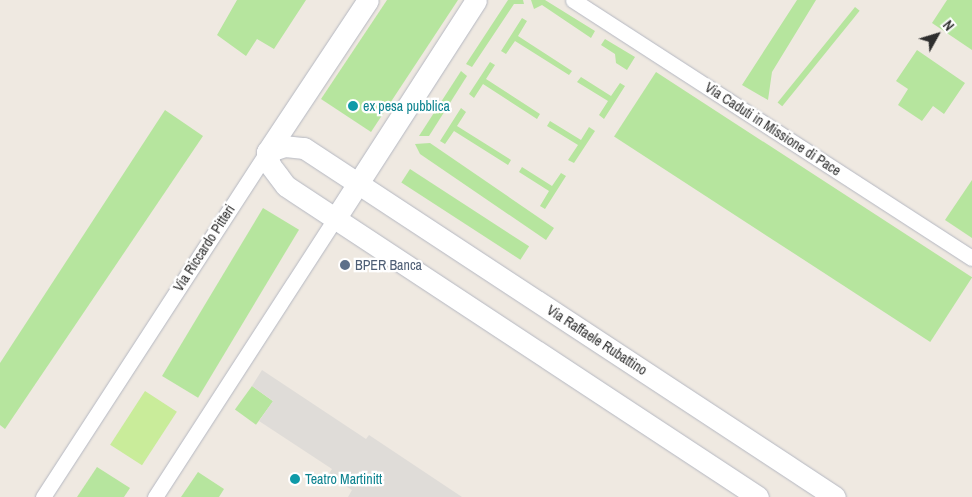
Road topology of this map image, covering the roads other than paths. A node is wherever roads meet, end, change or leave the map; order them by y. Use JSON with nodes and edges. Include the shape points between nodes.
{"nodes":[{"id":1,"x":368,"y":0,"type":"edge"},
{"id":2,"x":476,"y":0,"type":"edge"},
{"id":3,"x":573,"y":0,"type":"edge"},
{"id":4,"x":267,"y":152,"type":"junction"},
{"id":5,"x":358,"y":183,"type":"junction"},
{"id":6,"x":335,"y":219,"type":"junction"},
{"id":7,"x":972,"y":258,"type":"edge"},
{"id":8,"x":43,"y":497,"type":"edge"},
{"id":9,"x":156,"y":497,"type":"edge"},
{"id":10,"x":758,"y":497,"type":"edge"},
{"id":11,"x":836,"y":497,"type":"edge"}],
"edges":[{"from":1,"to":4,"type":"street","name":"Via Riccardo Pitteri"},
{"from":2,"to":5,"type":"street"},
{"from":3,"to":7,"type":"street","name":"Via Caduti in Missione di Pace"},
{"from":4,"to":5,"type":"street","name":"Via Raffaele Rubattino","via":[[284,146],[304,148]]},
{"from":4,"to":6,"type":"street","via":[[276,176]]},
{"from":4,"to":8,"type":"street","name":"Via Riccardo Pitteri"},
{"from":5,"to":6,"type":"street"},
{"from":5,"to":11,"type":"street","name":"Via Raffaele Rubattino"},
{"from":6,"to":9,"type":"street"},
{"from":6,"to":10,"type":"street"}]}
